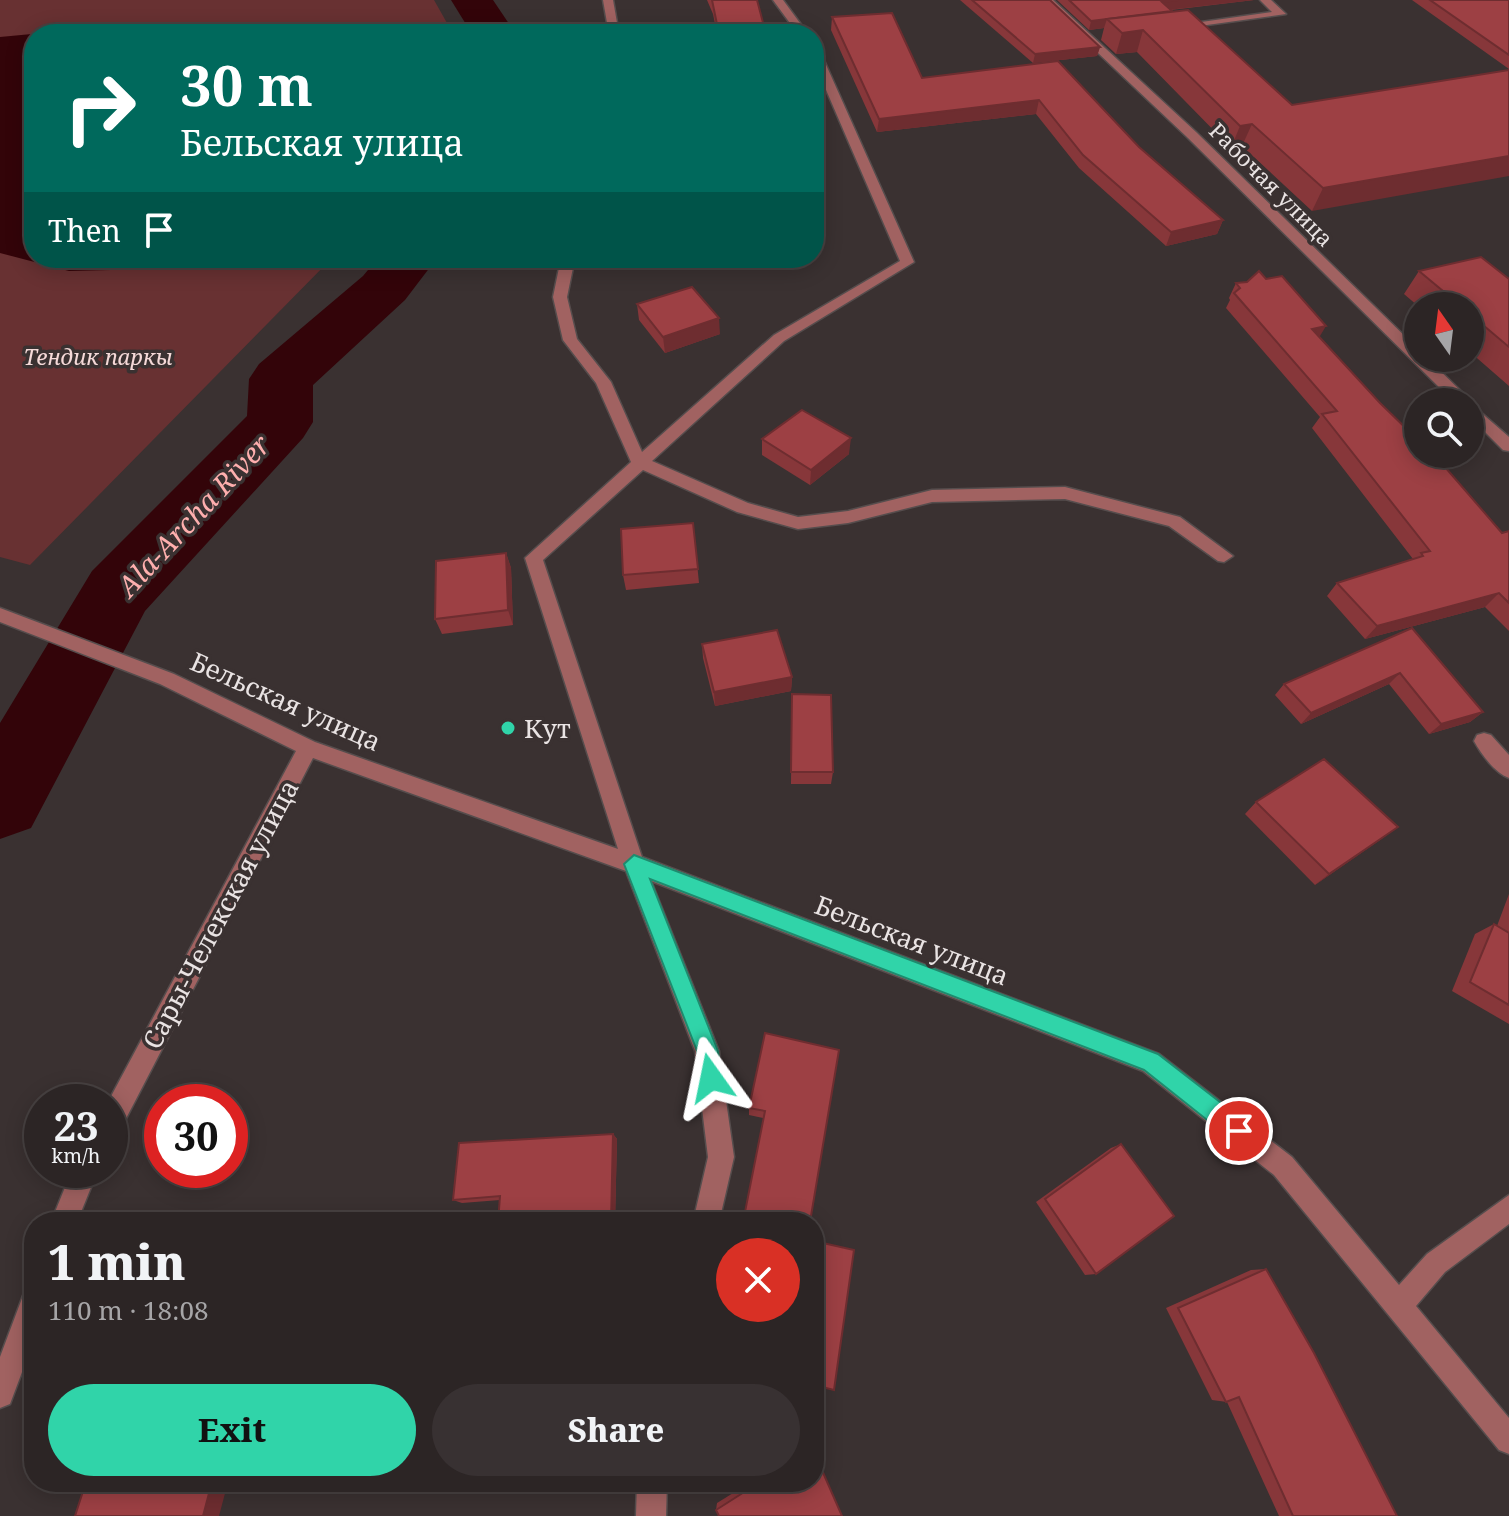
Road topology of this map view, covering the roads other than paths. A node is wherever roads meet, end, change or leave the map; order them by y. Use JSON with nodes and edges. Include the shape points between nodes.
{"nodes":[{"id":1,"x":608,"y":0,"type":"edge"},
{"id":2,"x":778,"y":0,"type":"edge"},
{"id":3,"x":1047,"y":0,"type":"edge"},
{"id":4,"x":1265,"y":0,"type":"edge"},
{"id":5,"x":612,"y":24,"type":"edge"},
{"id":6,"x":796,"y":24,"type":"edge"},
{"id":7,"x":1161,"y":28,"type":"edge"},
{"id":8,"x":1101,"y":35,"type":"edge"},
{"id":9,"x":1086,"y":36,"type":"junction"},
{"id":10,"x":824,"y":72,"type":"edge"},
{"id":11,"x":566,"y":268,"type":"edge"},
{"id":12,"x":1449,"y":388,"type":"edge"},
{"id":13,"x":1484,"y":422,"type":"edge"},
{"id":14,"x":1509,"y":446,"type":"edge"},
{"id":15,"x":638,"y":461,"type":"junction"},
{"id":16,"x":1224,"y":556,"type":"dead end"},
{"id":17,"x":0,"y":615,"type":"edge"},
{"id":18,"x":1484,"y":741,"type":"dead end"},
{"id":19,"x":308,"y":748,"type":"junction"},
{"id":20,"x":1509,"y":769,"type":"edge"},
{"id":21,"x":634,"y":864,"type":"junction"},
{"id":22,"x":128,"y":1089,"type":"edge"},
{"id":23,"x":78,"y":1188,"type":"edge"},
{"id":24,"x":1509,"y":1208,"type":"edge"},
{"id":25,"x":68,"y":1212,"type":"edge"},
{"id":26,"x":708,"y":1212,"type":"edge"},
{"id":27,"x":1398,"y":1306,"type":"junction"},
{"id":28,"x":24,"y":1330,"type":"edge"},
{"id":29,"x":0,"y":1394,"type":"edge"},
{"id":30,"x":1509,"y":1440,"type":"edge"},
{"id":31,"x":652,"y":1492,"type":"edge"},
{"id":32,"x":651,"y":1516,"type":"edge"}],
"edges":[{"from":1,"to":5,"type":"street"},
{"from":2,"to":6,"type":"street"},
{"from":3,"to":9,"type":"street","name":"Рабочая улица"},
{"from":4,"to":7,"type":"street","via":[[1281,14]]},
{"from":8,"to":9,"type":"street"},
{"from":9,"to":12,"type":"street","name":"Рабочая улица"},
{"from":10,"to":15,"type":"street","via":[[907,262],[779,338]]},
{"from":11,"to":15,"type":"street","via":[[560,297],[570,340],[603,382]]},
{"from":13,"to":14,"type":"street"},
{"from":15,"to":16,"type":"street","via":[[743,508],[798,523],[932,496],[1065,493],[1174,521]]},
{"from":15,"to":21,"type":"street","via":[[534,558]]},
{"from":17,"to":19,"type":"street","name":"Бельская улица","via":[[167,679]]},
{"from":18,"to":20,"type":"street"},
{"from":19,"to":21,"type":"street","name":"Бельская улица"},
{"from":19,"to":22,"type":"street","name":"Сары-Челекская улица"},
{"from":21,"to":26,"type":"street","via":[[707,1051],[721,1157]]},
{"from":21,"to":27,"type":"street","name":"Бельская улица","via":[[1151,1062],[1283,1166]]},
{"from":23,"to":25,"type":"street"},
{"from":24,"to":27,"type":"street","via":[[1436,1263]]},
{"from":27,"to":30,"type":"street","name":"Бельская улица"},
{"from":28,"to":29,"type":"street"},
{"from":31,"to":32,"type":"street"}]}
